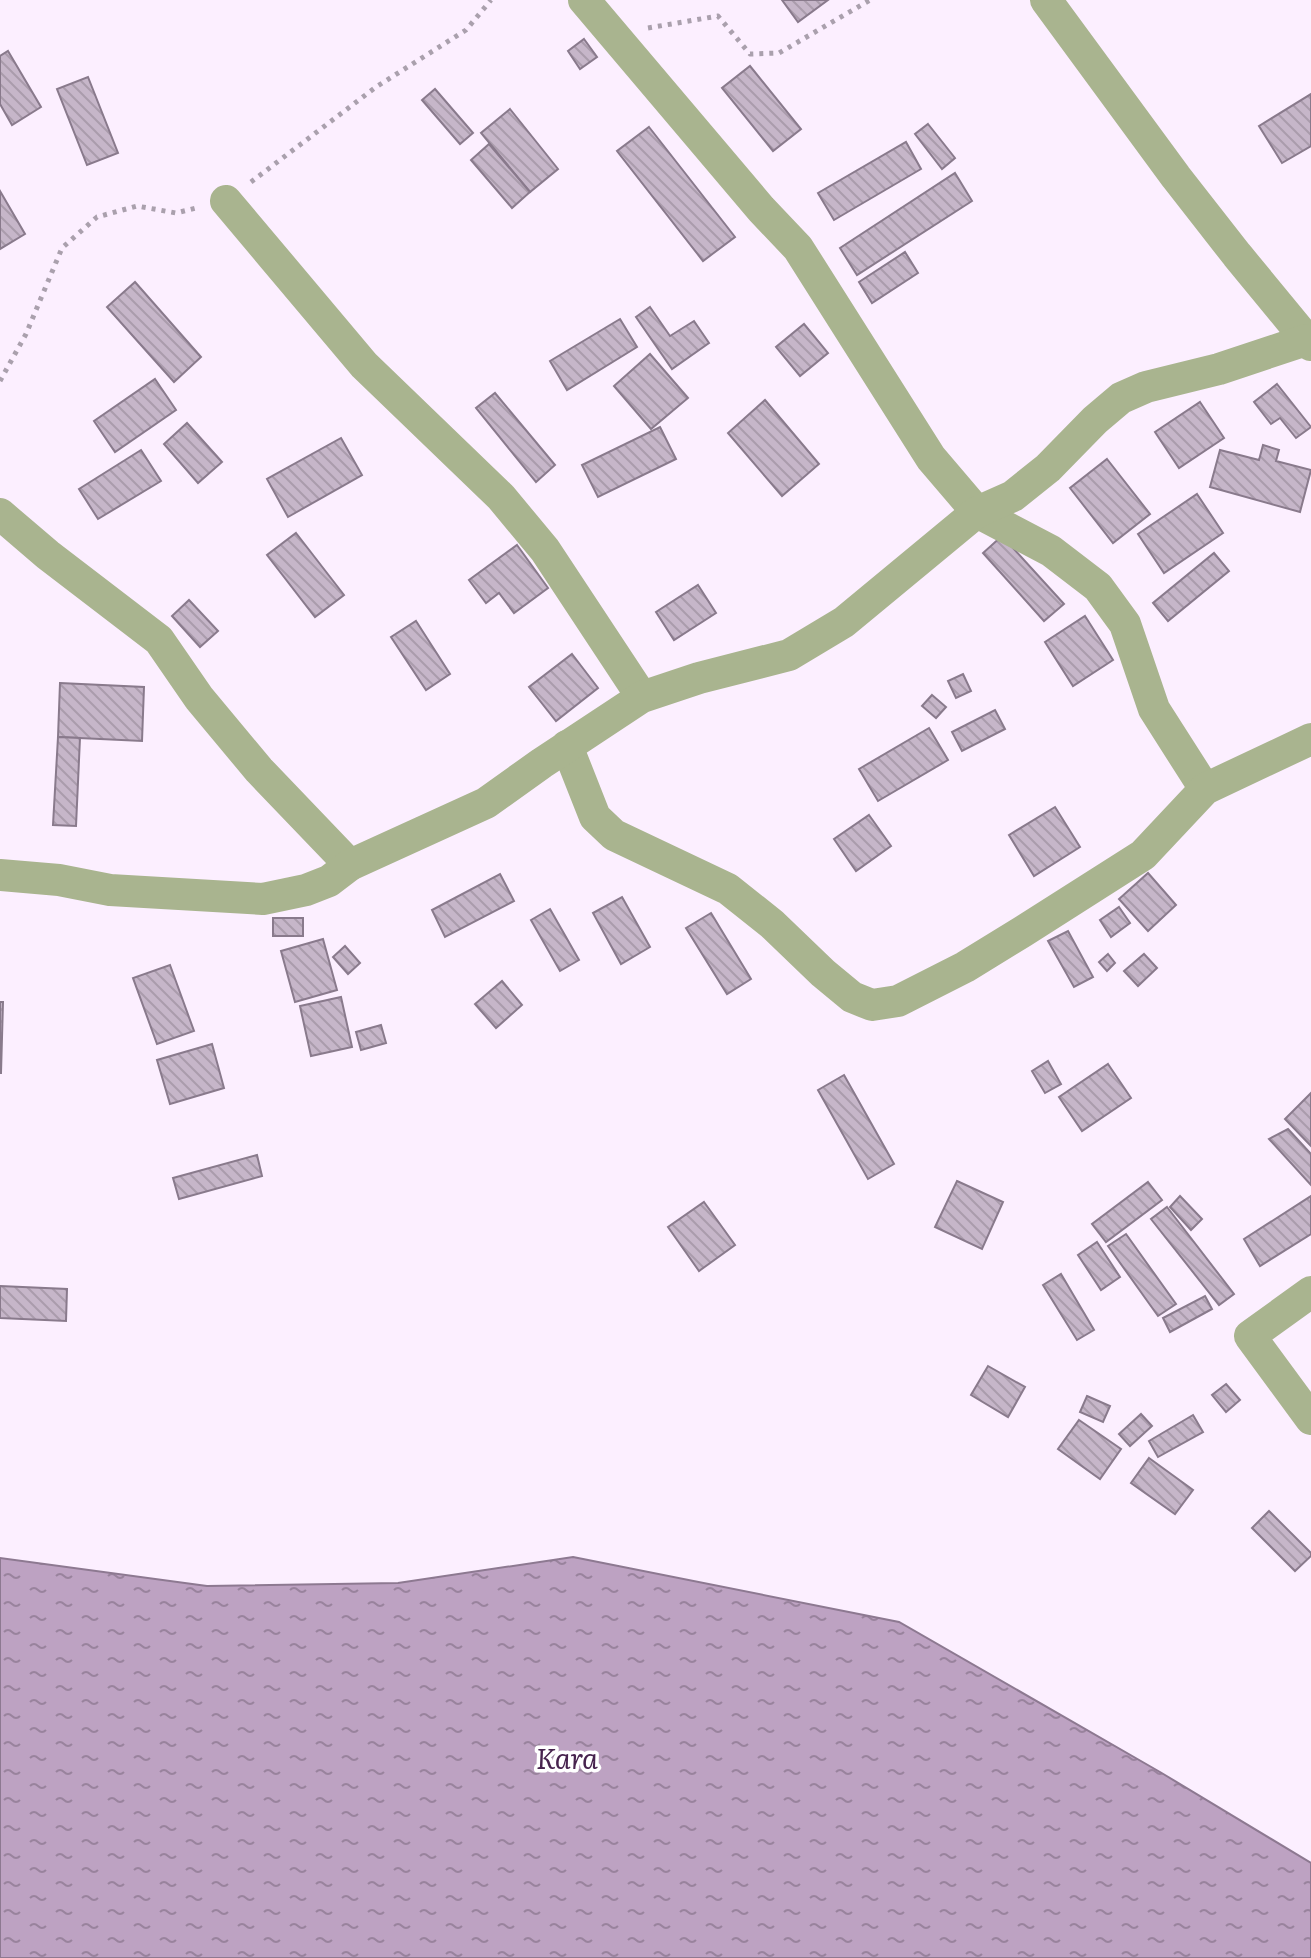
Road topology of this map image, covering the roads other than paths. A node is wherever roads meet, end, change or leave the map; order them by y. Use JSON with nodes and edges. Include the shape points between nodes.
{"nodes":[{"id":1,"x":584,"y":0,"type":"edge"},
{"id":2,"x":1046,"y":0,"type":"edge"},
{"id":3,"x":226,"y":201,"type":"dead end"},
{"id":4,"x":1308,"y":342,"type":"edge"},
{"id":5,"x":977,"y":512,"type":"junction"},
{"id":6,"x":0,"y":514,"type":"edge"},
{"id":7,"x":642,"y":697,"type":"junction"},
{"id":8,"x":1311,"y":739,"type":"edge"},
{"id":9,"x":567,"y":746,"type":"junction"},
{"id":10,"x":1205,"y":789,"type":"junction"},
{"id":11,"x":350,"y":865,"type":"junction"},
{"id":12,"x":0,"y":875,"type":"edge"},
{"id":13,"x":1311,"y":1292,"type":"edge"},
{"id":14,"x":1311,"y":1419,"type":"edge"}],
"edges":[{"from":1,"to":5,"type":"street","via":[[798,248],[931,458]]},
{"from":2,"to":4,"type":"street","via":[[1176,177]]},
{"from":3,"to":7,"type":"street","via":[[364,365],[501,497],[545,550]]},
{"from":4,"to":5,"type":"street","via":[[1121,398],[1025,487]]},
{"from":5,"to":7,"type":"street","via":[[844,622],[789,655]]},
{"from":5,"to":10,"type":"street","via":[[1051,551],[1098,587],[1125,624],[1154,709]]},
{"from":6,"to":11,"type":"street","via":[[159,640],[259,770]]},
{"from":7,"to":9,"type":"street"},
{"from":8,"to":10,"type":"street"},
{"from":9,"to":10,"type":"street","via":[[595,817],[614,835],[728,889],[852,997],[872,1005],[898,1001],[965,967],[1143,855]]},
{"from":9,"to":11,"type":"street","via":[[486,803]]},
{"from":11,"to":12,"type":"street","via":[[317,886],[263,899],[110,890]]},
{"from":13,"to":14,"type":"street","via":[[1250,1336]]}]}
